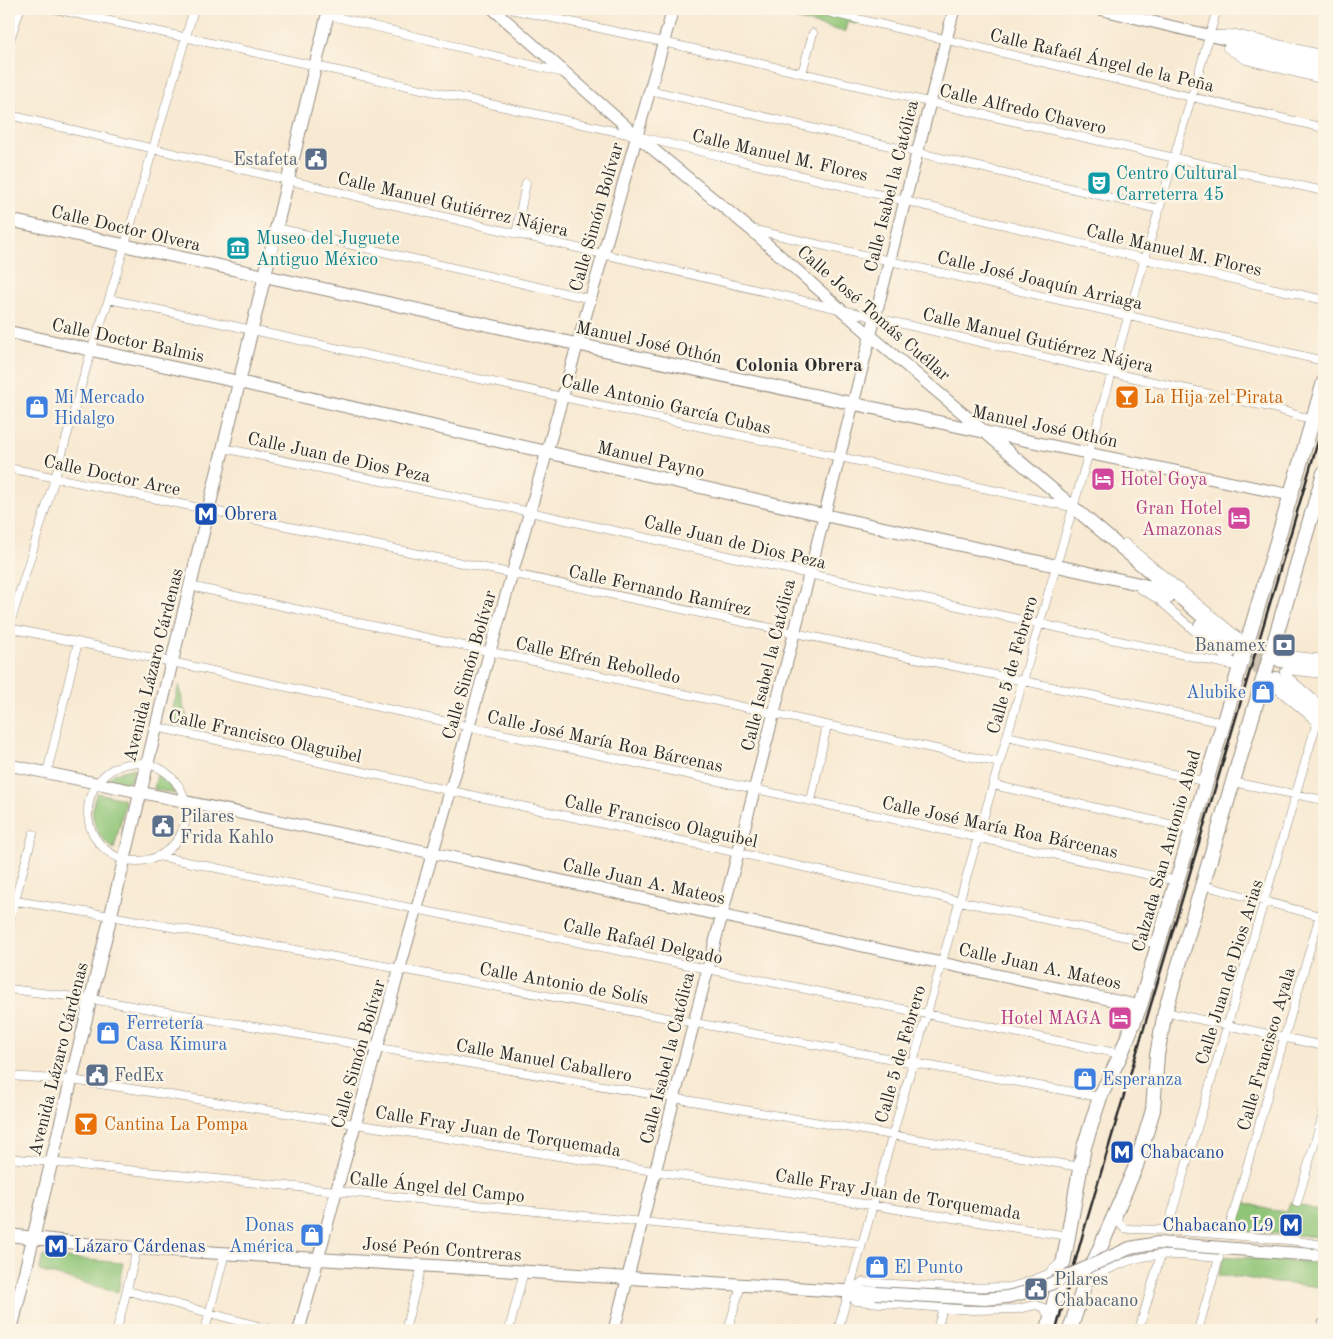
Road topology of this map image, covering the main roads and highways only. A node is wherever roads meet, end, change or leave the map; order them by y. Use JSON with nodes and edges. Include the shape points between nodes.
{"nodes":[{"id":1,"x":329,"y":12,"type":"edge"},
{"id":2,"x":9,"y":220,"type":"edge"},
{"id":3,"x":265,"y":277,"type":"junction"},
{"id":4,"x":9,"y":332,"type":"edge"},
{"id":5,"x":239,"y":382,"type":"junction"},
{"id":6,"x":1324,"y":382,"type":"edge"},
{"id":7,"x":985,"y":432,"type":"joint"},
{"id":8,"x":1324,"y":473,"type":"edge"},
{"id":9,"x":1320,"y":500,"type":"edge"},
{"id":10,"x":1237,"y":646,"type":"junction"},
{"id":11,"x":1276,"y":657,"type":"junction"},
{"id":12,"x":1324,"y":666,"type":"edge"},
{"id":13,"x":1270,"y":677,"type":"junction"},
{"id":14,"x":1321,"y":720,"type":"edge"},
{"id":15,"x":9,"y":1236,"type":"edge"},
{"id":16,"x":33,"y":1238,"type":"junction"},
{"id":17,"x":1321,"y":1253,"type":"edge"},
{"id":18,"x":1081,"y":1276,"type":"junction"},
{"id":19,"x":1049,"y":1327,"type":"edge"},
{"id":20,"x":11,"y":1330,"type":"edge"},
{"id":21,"x":1070,"y":1330,"type":"edge"}],
"edges":[{"from":1,"to":3,"type":"main road","name":"Avenida Lázaro Cárdenas"},
{"from":2,"to":3,"type":"main road","name":"Calle Doctor Olvera"},
{"from":3,"to":5,"type":"main road","name":"Avenida Lázaro Cárdenas"},
{"from":3,"to":7,"type":"main road","name":"Manuel José Othón"},
{"from":4,"to":5,"type":"main road","name":"Calle Doctor Balmis"},
{"from":5,"to":10,"type":"main road","name":"Manuel Payno","via":[[1135,583],[1157,590]]},
{"from":5,"to":16,"type":"main road","name":"Avenida Lázaro Cárdenas"},
{"from":6,"to":10,"type":"highway","name":"Calzada San Antonio Abad","via":[[1291,495]]},
{"from":7,"to":10,"type":"main road","name":"Calle José Tomás Cuéllar"},
{"from":8,"to":9,"type":"highway"},
{"from":9,"to":11,"type":"highway"},
{"from":10,"to":19,"type":"highway","name":"Calzada San Antonio Abad","via":[[1240,667],[1140,1006],[1100,1096],[1084,1147]]},
{"from":11,"to":12,"type":"main road"},
{"from":11,"to":13,"type":"highway"},
{"from":13,"to":14,"type":"main road"},
{"from":13,"to":18,"type":"highway","via":[[1232,782],[1165,1012],[1153,1110],[1136,1166]]},
{"from":15,"to":16,"type":"main road","name":"José Peón Contreras"},
{"from":16,"to":18,"type":"main road","name":"José Peón Contreras","bridge":true,"via":[[138,1248],[984,1298],[1007,1297]]},
{"from":16,"to":20,"type":"main road","name":"Avenida Lázaro Cárdenas"},
{"from":17,"to":18,"type":"main road","name":"José Peón Contreras","bridge":true,"via":[[1158,1243],[1130,1248]]},
{"from":18,"to":21,"type":"highway"}]}
